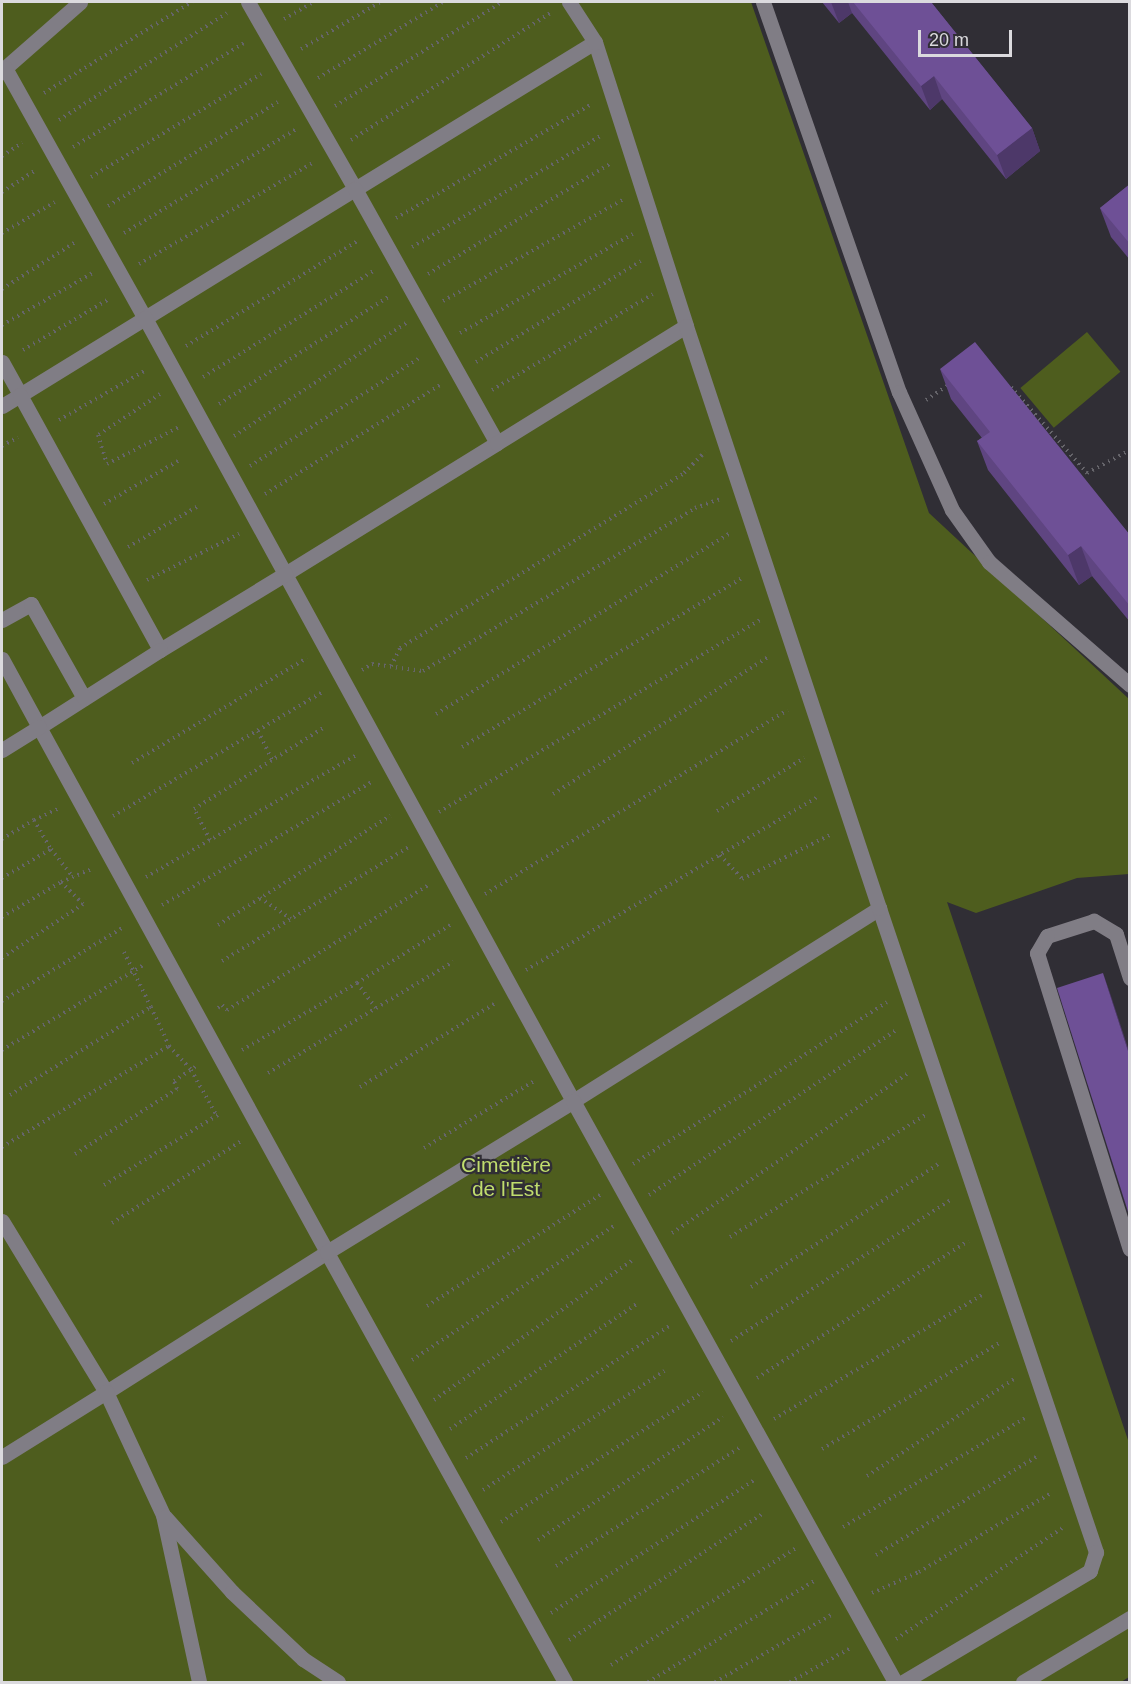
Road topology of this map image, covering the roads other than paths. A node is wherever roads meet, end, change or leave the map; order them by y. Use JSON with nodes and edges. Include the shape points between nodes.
{"nodes":[{"id":1,"x":80,"y":2,"type":"edge"},
{"id":2,"x":763,"y":2,"type":"edge"},
{"id":3,"x":242,"y":5,"type":"edge"},
{"id":4,"x":564,"y":5,"type":"edge"},
{"id":5,"x":595,"y":42,"type":"junction"},
{"id":6,"x":3,"y":70,"type":"edge"},
{"id":7,"x":355,"y":189,"type":"junction"},
{"id":8,"x":145,"y":318,"type":"junction"},
{"id":9,"x":686,"y":326,"type":"junction"},
{"id":10,"x":2,"y":362,"type":"edge"},
{"id":11,"x":20,"y":395,"type":"junction"},
{"id":12,"x":2,"y":406,"type":"edge"},
{"id":13,"x":497,"y":443,"type":"junction"},
{"id":14,"x":285,"y":574,"type":"junction"},
{"id":15,"x":2,"y":620,"type":"edge"},
{"id":16,"x":160,"y":650,"type":"junction"},
{"id":17,"x":2,"y":659,"type":"edge"},
{"id":18,"x":1130,"y":685,"type":"edge"},
{"id":19,"x":84,"y":698,"type":"junction"},
{"id":20,"x":39,"y":727,"type":"junction"},
{"id":21,"x":2,"y":750,"type":"edge"},
{"id":22,"x":879,"y":908,"type":"junction"},
{"id":23,"x":1130,"y":978,"type":"edge"},
{"id":24,"x":573,"y":1101,"type":"junction"},
{"id":25,"x":2,"y":1221,"type":"edge"},
{"id":26,"x":1130,"y":1249,"type":"edge"},
{"id":27,"x":327,"y":1252,"type":"junction"},
{"id":28,"x":106,"y":1392,"type":"junction"},
{"id":29,"x":2,"y":1457,"type":"edge"},
{"id":30,"x":163,"y":1515,"type":"junction"},
{"id":31,"x":1130,"y":1618,"type":"edge"},
{"id":32,"x":199,"y":1683,"type":"edge"},
{"id":33,"x":338,"y":1683,"type":"edge"},
{"id":34,"x":565,"y":1683,"type":"edge"},
{"id":35,"x":895,"y":1683,"type":"edge"},
{"id":36,"x":903,"y":1683,"type":"edge"},
{"id":37,"x":1023,"y":1683,"type":"edge"}],
"edges":[{"from":1,"to":6,"type":"lane"},
{"from":2,"to":18,"type":"lane","via":[[909,413],[952,510],[989,562]]},
{"from":3,"to":7,"type":"lane","via":[[265,31]]},
{"from":4,"to":5,"type":"lane"},
{"from":5,"to":7,"type":"lane"},
{"from":5,"to":9,"type":"lane"},
{"from":6,"to":8,"type":"lane","via":[[57,157]]},
{"from":7,"to":8,"type":"lane"},
{"from":7,"to":13,"type":"lane"},
{"from":8,"to":11,"type":"lane"},
{"from":8,"to":14,"type":"lane"},
{"from":9,"to":13,"type":"lane"},
{"from":9,"to":22,"type":"lane"},
{"from":10,"to":11,"type":"lane"},
{"from":11,"to":12,"type":"lane"},
{"from":11,"to":16,"type":"lane"},
{"from":13,"to":14,"type":"lane"},
{"from":14,"to":16,"type":"lane"},
{"from":14,"to":24,"type":"lane"},
{"from":15,"to":19,"type":"lane","via":[[31,604]]},
{"from":16,"to":19,"type":"lane"},
{"from":17,"to":20,"type":"lane"},
{"from":19,"to":20,"type":"lane"},
{"from":20,"to":21,"type":"lane"},
{"from":20,"to":27,"type":"lane"},
{"from":22,"to":24,"type":"lane"},
{"from":22,"to":36,"type":"lane","via":[[1094,1542],[1093,1566]]},
{"from":23,"to":26,"type":"lane","via":[[1116,934],[1094,921],[1047,936],[1036,953]]},
{"from":24,"to":27,"type":"lane"},
{"from":24,"to":35,"type":"lane"},
{"from":25,"to":28,"type":"lane"},
{"from":27,"to":28,"type":"lane"},
{"from":27,"to":34,"type":"lane"},
{"from":28,"to":29,"type":"lane"},
{"from":28,"to":30,"type":"lane"},
{"from":30,"to":32,"type":"lane"},
{"from":30,"to":33,"type":"lane","via":[[240,1599],[303,1659]]},
{"from":31,"to":37,"type":"lane"}]}
